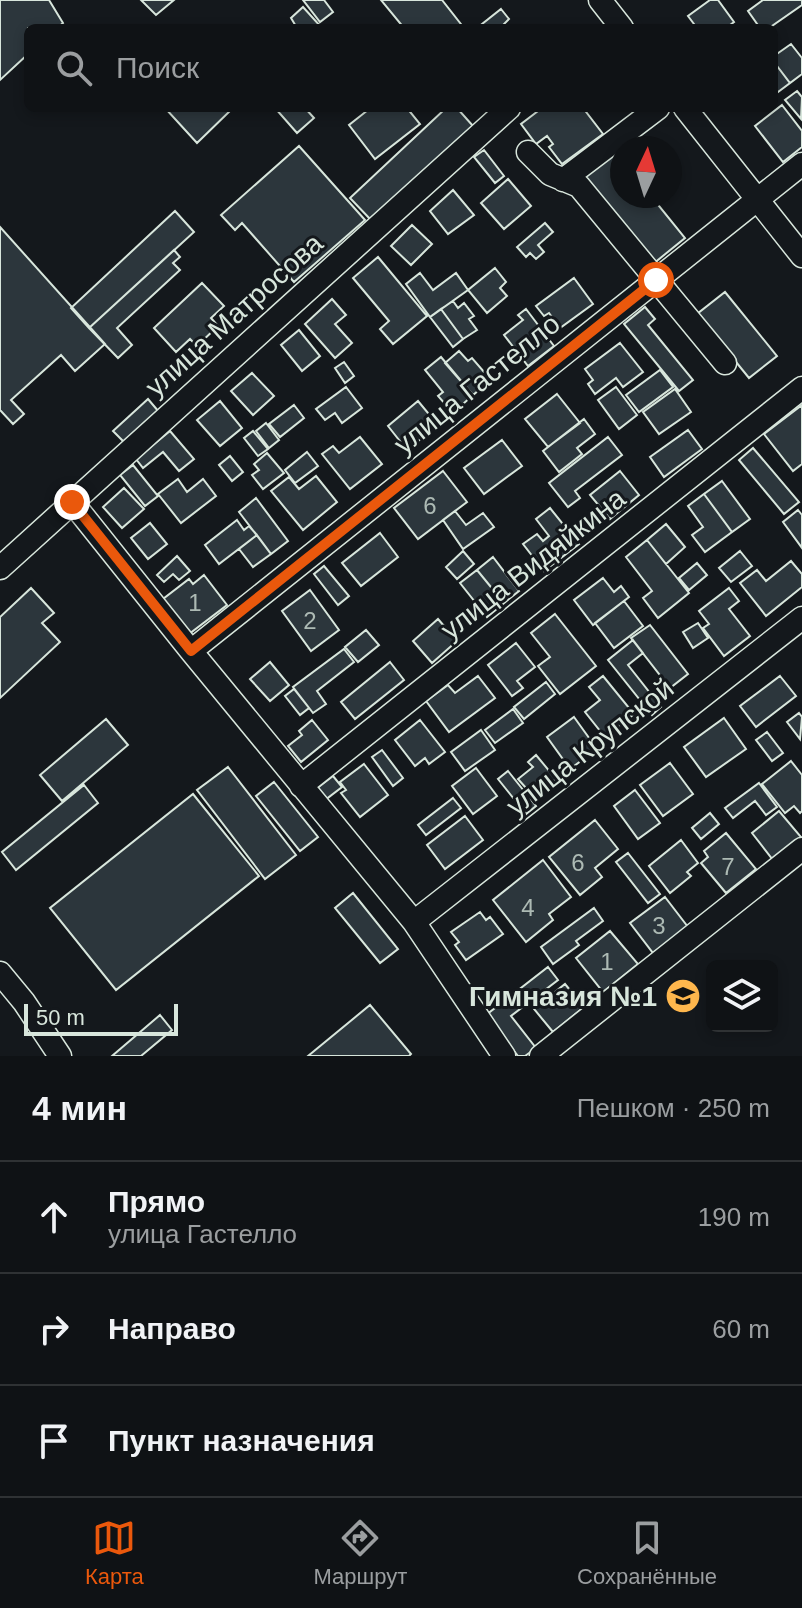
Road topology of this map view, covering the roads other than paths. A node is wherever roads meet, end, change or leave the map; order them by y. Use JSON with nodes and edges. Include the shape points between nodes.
{"nodes":[{"id":1,"x":505,"y":112,"type":"edge"},
{"id":2,"x":653,"y":112,"type":"edge"},
{"id":3,"x":688,"y":112,"type":"edge"},
{"id":4,"x":528,"y":152,"type":"dead end"},
{"id":5,"x":802,"y":164,"type":"edge"},
{"id":6,"x":563,"y":180,"type":"junction"},
{"id":7,"x":756,"y":200,"type":"junction"},
{"id":8,"x":802,"y":256,"type":"edge"},
{"id":9,"x":656,"y":280,"type":"junction"},
{"id":10,"x":725,"y":363,"type":"dead end"},
{"id":11,"x":802,"y":388,"type":"edge"},
{"id":12,"x":72,"y":502,"type":"junction"},
{"id":13,"x":0,"y":568,"type":"edge"},
{"id":14,"x":802,"y":618,"type":"edge"},
{"id":15,"x":191,"y":651,"type":"junction"},
{"id":16,"x":301,"y":786,"type":"junction"},
{"id":17,"x":802,"y":849,"type":"edge"},
{"id":18,"x":414,"y":922,"type":"junction"},
{"id":19,"x":0,"y":973,"type":"edge"},
{"id":20,"x":60,"y":1056,"type":"edge"},
{"id":21,"x":504,"y":1056,"type":"edge"},
{"id":22,"x":541,"y":1056,"type":"edge"}],
"edges":[{"from":1,"to":12,"type":"street","name":"улица Матросова"},
{"from":2,"to":6,"type":"street"},
{"from":3,"to":7,"type":"street"},
{"from":4,"to":6,"type":"street"},
{"from":5,"to":7,"type":"street","name":"улица Гастелло"},
{"from":6,"to":9,"type":"street","via":[[579,186]]},
{"from":7,"to":8,"type":"street"},
{"from":7,"to":9,"type":"street","name":"улица Гастелло"},
{"from":9,"to":10,"type":"street"},
{"from":9,"to":15,"type":"street","name":"улица Гастелло"},
{"from":11,"to":16,"type":"street","name":"улица Видяйкина"},
{"from":12,"to":13,"type":"street","name":"улица Матросова"},
{"from":12,"to":15,"type":"street"},
{"from":14,"to":18,"type":"street","name":"улица Крупской"},
{"from":15,"to":16,"type":"street"},
{"from":16,"to":18,"type":"street"},
{"from":17,"to":22,"type":"street"},
{"from":18,"to":21,"type":"street"},
{"from":19,"to":20,"type":"street"}]}
